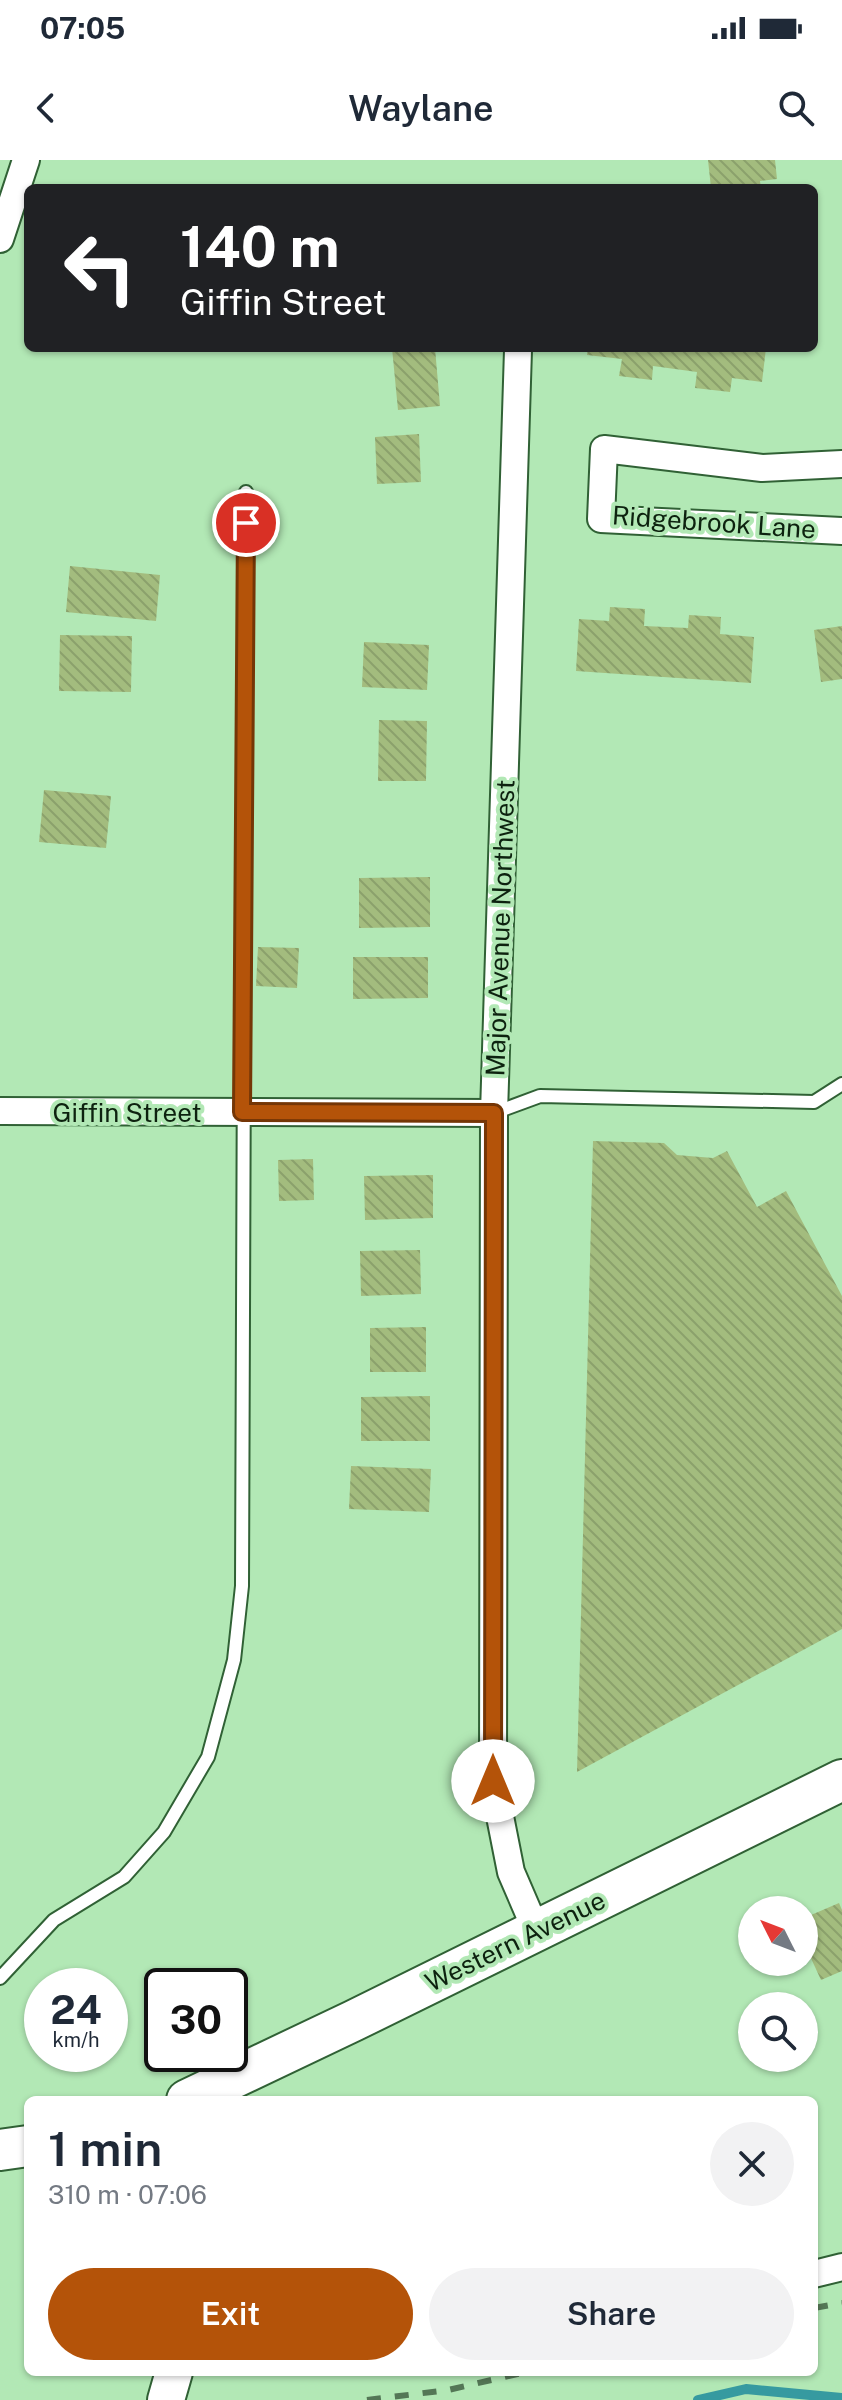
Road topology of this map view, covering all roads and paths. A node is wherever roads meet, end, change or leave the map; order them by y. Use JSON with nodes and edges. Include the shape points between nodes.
{"nodes":[{"id":1,"x":26,"y":160,"type":"edge"},
{"id":2,"x":0,"y":239,"type":"edge"},
{"id":3,"x":518,"y":352,"type":"edge"},
{"id":4,"x":842,"y":464,"type":"edge"},
{"id":5,"x":246,"y":492,"type":"dead end"},
{"id":6,"x":842,"y":531,"type":"edge"},
{"id":7,"x":842,"y":1084,"type":"edge"},
{"id":8,"x":0,"y":1111,"type":"edge"},
{"id":9,"x":242,"y":1112,"type":"junction"},
{"id":10,"x":494,"y":1113,"type":"junction"},
{"id":11,"x":842,"y":1780,"type":"edge"},
{"id":12,"x":536,"y":1930,"type":"junction"},
{"id":13,"x":0,"y":1978,"type":"edge"},
{"id":14,"x":195,"y":2096,"type":"edge"},
{"id":15,"x":24,"y":2147,"type":"edge"},
{"id":16,"x":0,"y":2150,"type":"edge"},
{"id":17,"x":842,"y":2267,"type":"edge"},
{"id":18,"x":818,"y":2273,"type":"edge"},
{"id":19,"x":173,"y":2376,"type":"edge"},
{"id":20,"x":166,"y":2400,"type":"edge"}],
"edges":[{"from":1,"to":2,"type":"street"},
{"from":3,"to":10,"type":"street","name":"Major Avenue Northwest"},
{"from":4,"to":6,"type":"street","name":"Ridgebrook Lane","via":[[762,468],[604,449],[601,519]]},
{"from":5,"to":9,"type":"lane"},
{"from":7,"to":10,"type":"lane","via":[[814,1102],[540,1096]]},
{"from":8,"to":9,"type":"street","name":"Giffin Street"},
{"from":9,"to":10,"type":"street","name":"Giffin Street"},
{"from":9,"to":13,"type":"lane","via":[[242,1586],[234,1660],[208,1757],[164,1832],[124,1877],[54,1920]]},
{"from":10,"to":12,"type":"street","name":"Major Avenue Northwest","via":[[493,1781],[511,1872]]},
{"from":11,"to":12,"type":"main road","name":"Western Avenue"},
{"from":12,"to":14,"type":"main road","name":"Western Avenue"},
{"from":15,"to":16,"type":"main road"},
{"from":17,"to":18,"type":"street"},
{"from":19,"to":20,"type":"street"}]}
